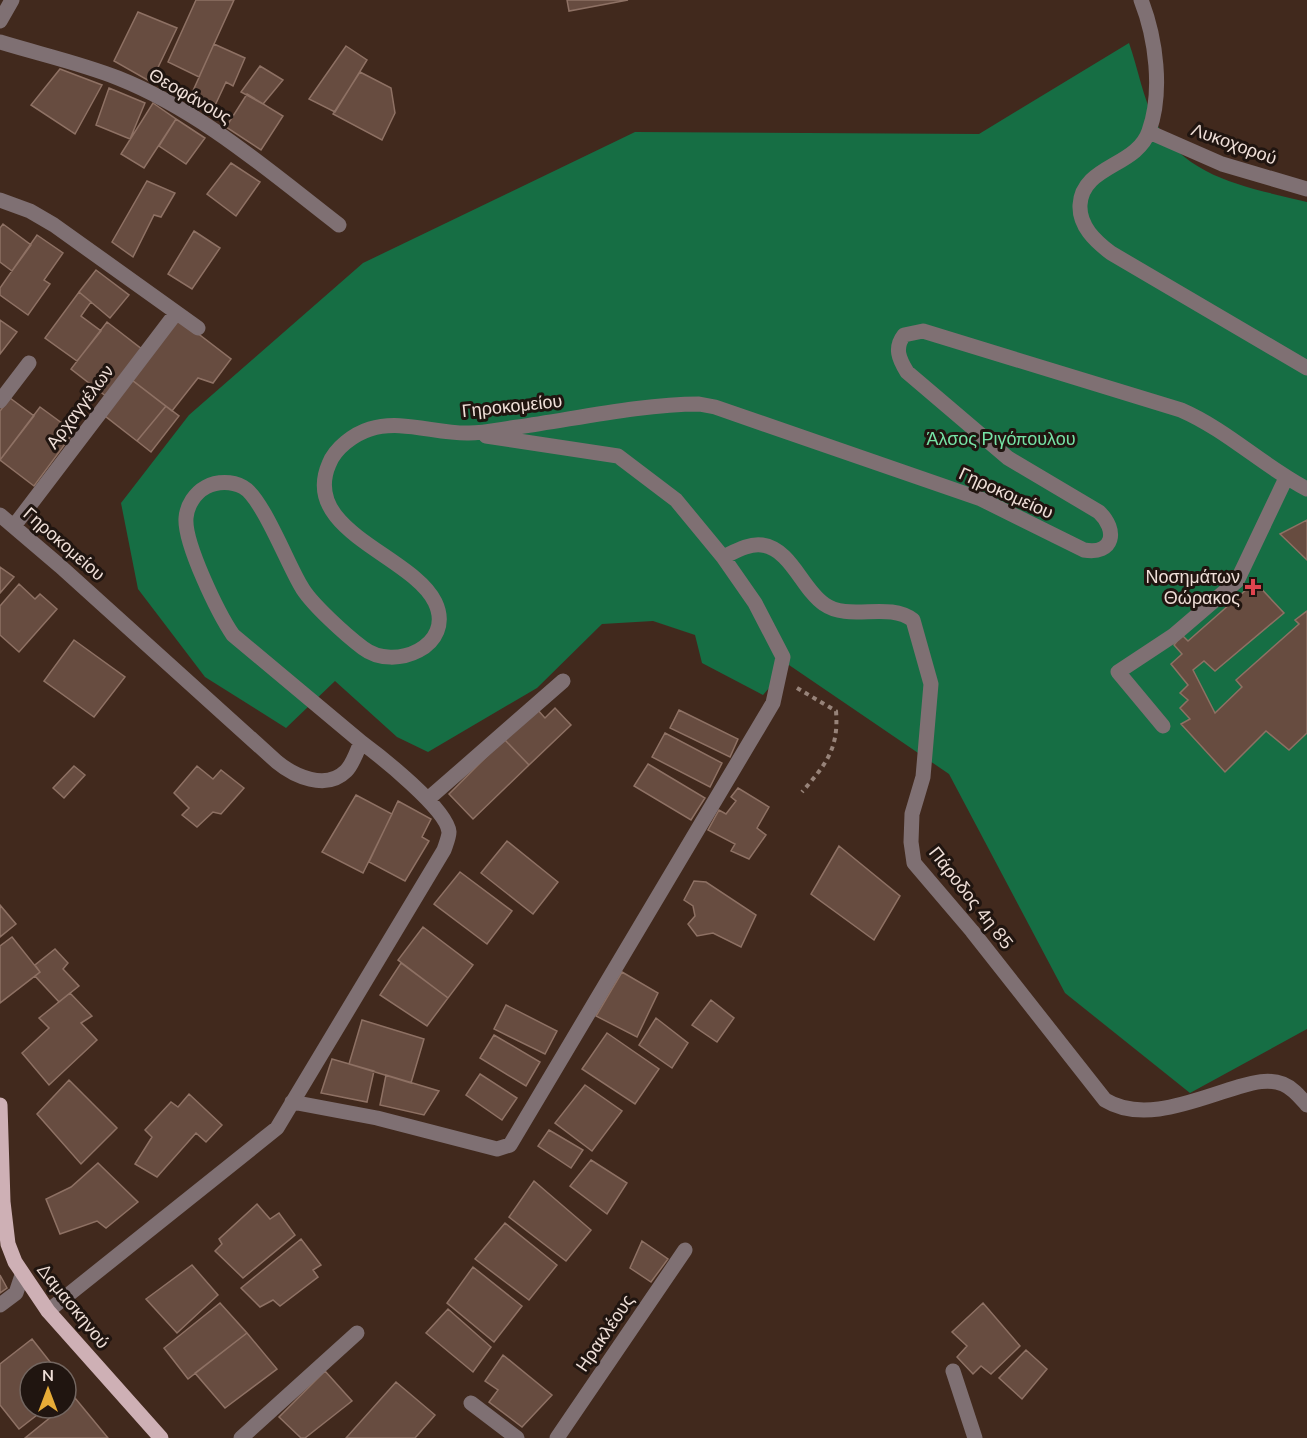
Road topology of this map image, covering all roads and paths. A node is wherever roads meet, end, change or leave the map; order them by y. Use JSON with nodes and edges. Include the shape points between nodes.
{"nodes":[{"id":1,"x":12,"y":0,"type":"edge"},
{"id":2,"x":1142,"y":0,"type":"edge"},
{"id":3,"x":0,"y":21,"type":"edge"},
{"id":4,"x":0,"y":42,"type":"edge"},
{"id":5,"x":1149,"y":132,"type":"junction"},
{"id":6,"x":1307,"y":189,"type":"edge"},
{"id":7,"x":0,"y":200,"type":"edge"},
{"id":8,"x":339,"y":225,"type":"dead end"},
{"id":9,"x":176,"y":313,"type":"junction"},
{"id":10,"x":198,"y":328,"type":"dead end"},
{"id":11,"x":29,"y":363,"type":"dead end"},
{"id":12,"x":1307,"y":368,"type":"edge"},
{"id":13,"x":0,"y":401,"type":"edge"},
{"id":14,"x":468,"y":434,"type":"junction"},
{"id":15,"x":1286,"y":478,"type":"junction"},
{"id":16,"x":1307,"y":489,"type":"edge"},
{"id":17,"x":0,"y":515,"type":"edge"},
{"id":18,"x":14,"y":526,"type":"junction"},
{"id":19,"x":723,"y":557,"type":"junction"},
{"id":20,"x":779,"y":676,"type":"junction"},
{"id":21,"x":563,"y":681,"type":"dead end"},
{"id":22,"x":1163,"y":726,"type":"dead end"},
{"id":23,"x":361,"y":742,"type":"junction"},
{"id":24,"x":802,"y":792,"type":"dead end"},
{"id":25,"x":428,"y":799,"type":"junction"},
{"id":26,"x":292,"y":1102,"type":"junction"},
{"id":27,"x":0,"y":1105,"type":"edge"},
{"id":28,"x":1307,"y":1105,"type":"edge"},
{"id":29,"x":2,"y":1188,"type":"edge"},
{"id":30,"x":685,"y":1250,"type":"dead end"},
{"id":31,"x":21,"y":1275,"type":"junction"},
{"id":32,"x":0,"y":1305,"type":"edge"},
{"id":33,"x":48,"y":1311,"type":"junction"},
{"id":34,"x":357,"y":1333,"type":"dead end"},
{"id":35,"x":953,"y":1371,"type":"dead end"},
{"id":36,"x":471,"y":1403,"type":"dead end"},
{"id":37,"x":154,"y":1436,"type":"edge"},
{"id":38,"x":242,"y":1438,"type":"edge"},
{"id":39,"x":517,"y":1438,"type":"edge"},
{"id":40,"x":557,"y":1438,"type":"edge"},
{"id":41,"x":975,"y":1438,"type":"edge"}],
"edges":[{"from":1,"to":3,"type":"street"},
{"from":2,"to":5,"type":"street","via":[[1156,70]]},
{"from":4,"to":8,"type":"street","name":"Θεοφάνους","via":[[118,78],[168,101]]},
{"from":5,"to":6,"type":"street","name":"Λυκοχορού","via":[[1222,164]]},
{"from":5,"to":12,"type":"street","via":[[1126,159],[1086,184],[1080,212],[1086,229],[1111,253]]},
{"from":7,"to":9,"type":"street","via":[[54,225]]},
{"from":9,"to":10,"type":"street"},
{"from":9,"to":18,"type":"street","name":"Αρχαγγέλων"},
{"from":11,"to":13,"type":"street"},
{"from":14,"to":15,"type":"street","name":"Γηροκομείου","via":[[684,404],[715,406],[981,499],[1084,550],[1104,547],[1111,527],[1099,512],[1008,458],[907,372],[900,361],[899,342],[904,335],[923,331],[1181,410],[1205,420]]},
{"from":14,"to":19,"type":"street","via":[[618,456],[676,500]]},
{"from":14,"to":23,"type":"street","name":"Γηροκομείου","via":[[388,426],[369,429],[339,449],[324,475],[328,504],[337,518],[418,582],[436,606],[438,627],[432,641],[423,650],[399,659],[366,651],[302,589],[258,504],[245,488],[232,482],[213,483],[192,500],[186,518],[188,536],[233,635]]},
{"from":15,"to":16,"type":"street","name":"Γηροκομείου"},
{"from":15,"to":22,"type":"street","via":[[1237,581],[1174,635],[1118,672]]},
{"from":17,"to":18,"type":"street","name":"Γηροκομείου"},
{"from":18,"to":23,"type":"street","name":"Γηροκομείου","via":[[291,773],[306,779],[339,776]]},
{"from":19,"to":20,"type":"street","via":[[755,603],[783,657]]},
{"from":19,"to":28,"type":"street","name":"Πάροδος 4η 85","via":[[761,544],[777,550],[823,604],[834,609],[901,613],[913,620],[931,684],[923,777],[912,814],[914,862],[1105,1100],[1137,1112],[1178,1105],[1260,1081],[1282,1084]]},
{"from":20,"to":24,"type":"path","via":[[836,711],[838,734],[826,764]]},
{"from":20,"to":26,"type":"street","via":[[774,703],[510,1145],[497,1149],[377,1118]]},
{"from":21,"to":25,"type":"street"},
{"from":23,"to":25,"type":"street"},
{"from":25,"to":26,"type":"street","via":[[447,826],[444,850]]},
{"from":26,"to":33,"type":"street","via":[[272,1133]]},
{"from":27,"to":29,"type":"main road","name":"Δαμασκηνού"},
{"from":29,"to":31,"type":"main road","name":"Δαμασκηνού","via":[[8,1244]]},
{"from":30,"to":40,"type":"street","name":"Ηρακλέους"},
{"from":31,"to":32,"type":"street","via":[[16,1293]]},
{"from":31,"to":33,"type":"main road","name":"Δαμασκηνού"},
{"from":33,"to":37,"type":"main road","name":"Δαμασκηνού"},
{"from":34,"to":38,"type":"street"},
{"from":35,"to":41,"type":"street"},
{"from":36,"to":39,"type":"street"}]}
